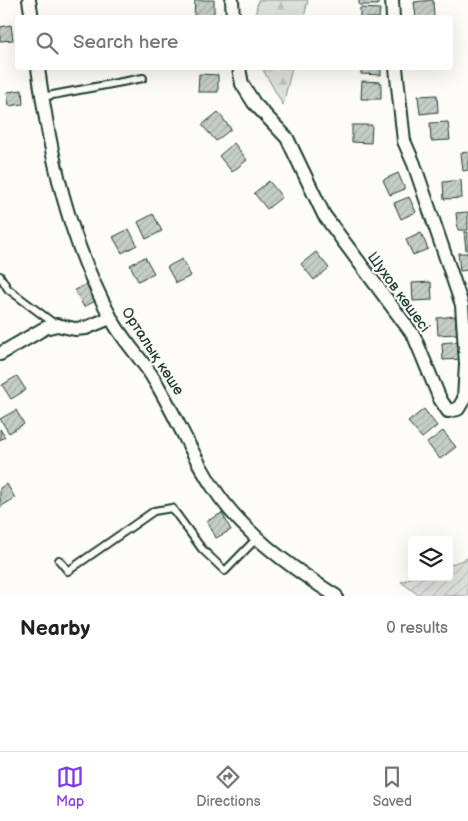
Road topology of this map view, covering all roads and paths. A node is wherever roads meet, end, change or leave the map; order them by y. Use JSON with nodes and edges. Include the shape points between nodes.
{"nodes":[{"id":1,"x":29,"y":0,"type":"edge"},
{"id":2,"x":232,"y":0,"type":"edge"},
{"id":3,"x":392,"y":0,"type":"edge"},
{"id":4,"x":32,"y":15,"type":"edge"},
{"id":5,"x":233,"y":15,"type":"edge"},
{"id":6,"x":393,"y":15,"type":"edge"},
{"id":7,"x":38,"y":70,"type":"edge"},
{"id":8,"x":239,"y":70,"type":"edge"},
{"id":9,"x":396,"y":70,"type":"edge"},
{"id":10,"x":143,"y":78,"type":"dead end"},
{"id":11,"x":42,"y":97,"type":"junction"},
{"id":12,"x":0,"y":276,"type":"edge"},
{"id":13,"x":110,"y":318,"type":"junction"},
{"id":14,"x":57,"y":326,"type":"junction"},
{"id":15,"x":0,"y":354,"type":"edge"},
{"id":16,"x":257,"y":538,"type":"junction"},
{"id":17,"x":59,"y":560,"type":"dead end"},
{"id":18,"x":336,"y":596,"type":"edge"}],
"edges":[{"from":1,"to":4,"type":"street"},
{"from":2,"to":5,"type":"street"},
{"from":3,"to":6,"type":"street"},
{"from":7,"to":11,"type":"street","name":"Орталық көше"},
{"from":8,"to":9,"type":"street","name":"Шухов көшесі","via":[[242,84],[254,104],[287,138],[324,215],[414,336],[448,411],[458,409],[464,399],[466,364],[462,305],[404,140]]},
{"from":10,"to":11,"type":"lane"},
{"from":11,"to":13,"type":"street","name":"Орталық көше","via":[[47,131],[73,235]]},
{"from":12,"to":14,"type":"lane","via":[[8,289]]},
{"from":13,"to":14,"type":"street","via":[[86,328]]},
{"from":13,"to":16,"type":"street","name":"Орталық көше","via":[[155,379],[210,484]]},
{"from":14,"to":15,"type":"street","via":[[45,328]]},
{"from":16,"to":17,"type":"lane","via":[[225,571],[202,549],[172,508],[154,511],[68,571]]},
{"from":16,"to":18,"type":"street","name":"Орталық көше","via":[[289,565]]}]}
